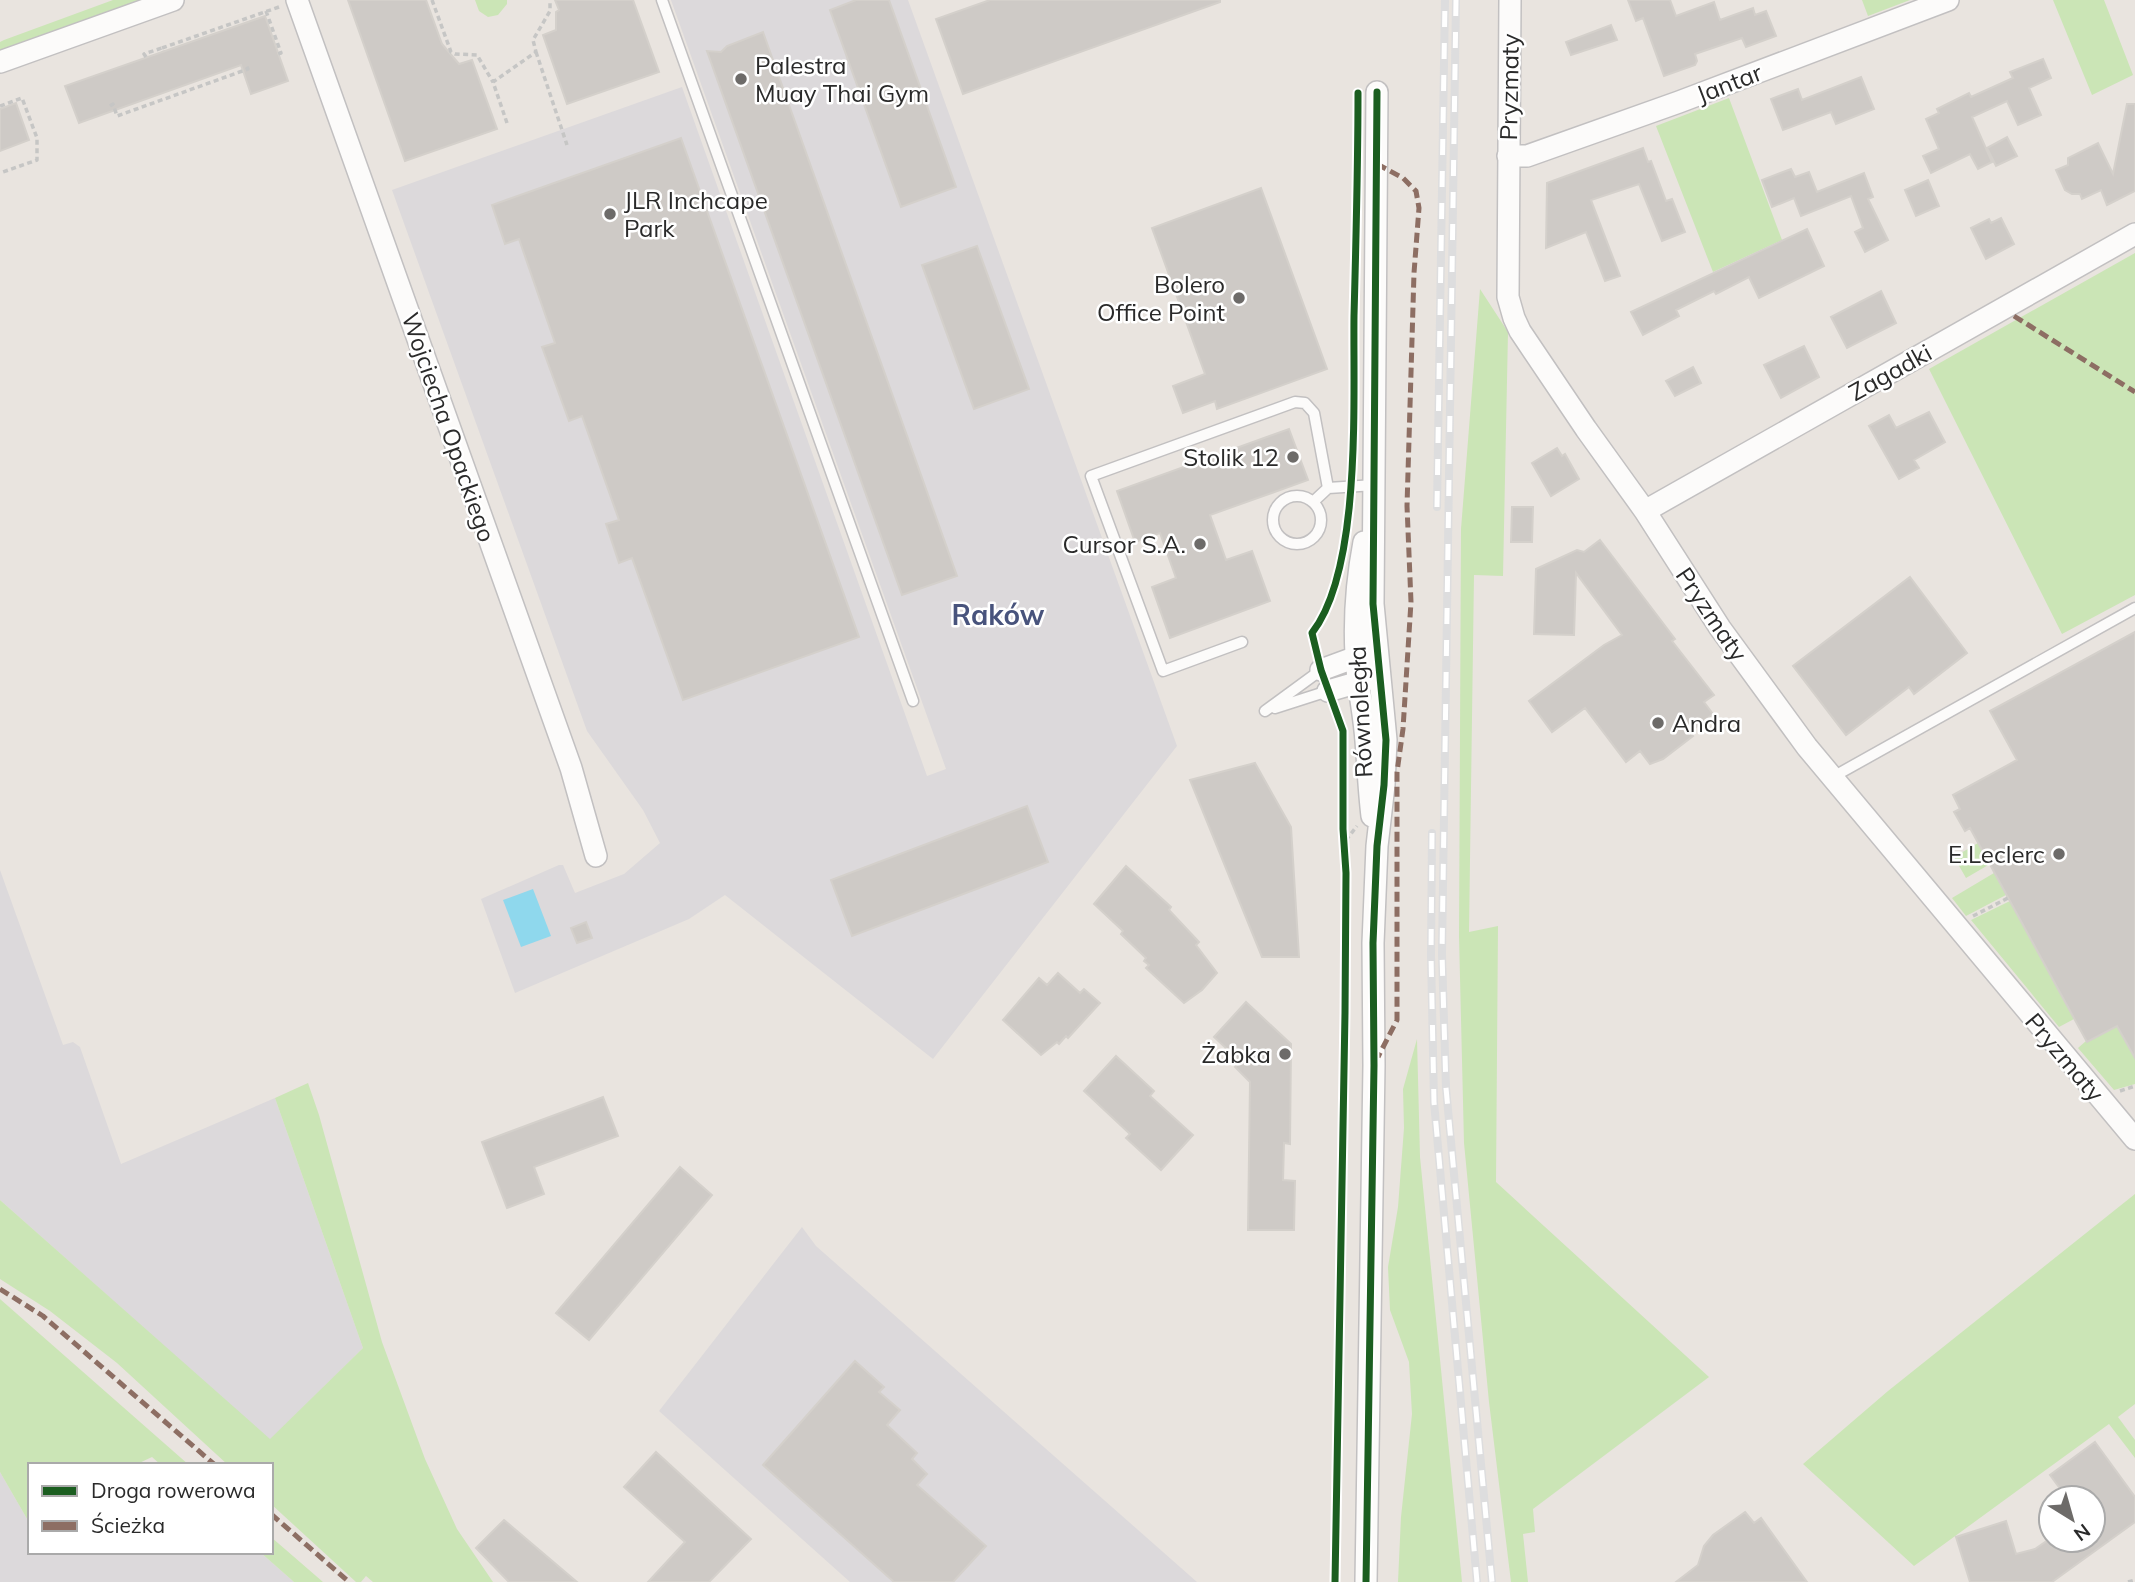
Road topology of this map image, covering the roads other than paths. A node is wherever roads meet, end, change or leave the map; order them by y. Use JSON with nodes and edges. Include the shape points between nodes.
{"nodes":[{"id":1,"x":173,"y":0,"type":"edge"},
{"id":2,"x":297,"y":0,"type":"edge"},
{"id":3,"x":662,"y":0,"type":"edge"},
{"id":4,"x":1510,"y":0,"type":"edge"},
{"id":5,"x":1948,"y":0,"type":"edge"},
{"id":6,"x":0,"y":62,"type":"edge"},
{"id":7,"x":1377,"y":92,"type":"dead end"},
{"id":8,"x":1508,"y":156,"type":"junction"},
{"id":9,"x":2135,"y":234,"type":"edge"},
{"id":10,"x":1375,"y":485,"type":"junction"},
{"id":11,"x":1328,"y":488,"type":"junction"},
{"id":12,"x":1313,"y":502,"type":"junction"},
{"id":13,"x":1645,"y":511,"type":"junction"},
{"id":14,"x":2135,"y":608,"type":"edge"},
{"id":15,"x":1241,"y":642,"type":"dead end"},
{"id":16,"x":1366,"y":654,"type":"junction"},
{"id":17,"x":1321,"y":670,"type":"joint"},
{"id":18,"x":1369,"y":679,"type":"junction"},
{"id":19,"x":1328,"y":691,"type":"joint"},
{"id":20,"x":913,"y":701,"type":"dead end"},
{"id":21,"x":1831,"y":778,"type":"junction"},
{"id":22,"x":596,"y":856,"type":"dead end"},
{"id":23,"x":2135,"y":1139,"type":"edge"},
{"id":24,"x":1366,"y":1582,"type":"edge"}],
"edges":[{"from":1,"to":6,"type":"street"},
{"from":2,"to":22,"type":"street","name":"Wojciecha Opackiego","via":[[571,768]]},
{"from":3,"to":20,"type":"lane"},
{"from":4,"to":8,"type":"street","name":"Pryzmaty"},
{"from":5,"to":8,"type":"street","name":"Jantar","via":[[1641,116],[1527,156]]},
{"from":7,"to":10,"type":"street","name":"Równoległa"},
{"from":8,"to":13,"type":"street","name":"Pryzmaty","via":[[1508,297],[1514,318]]},
{"from":9,"to":13,"type":"street","name":"Zagadki"},
{"from":10,"to":11,"type":"lane"},
{"from":10,"to":16,"type":"street","name":"Równoległa","via":[[1373,604]]},
{"from":11,"to":12,"type":"lane"},
{"from":11,"to":15,"type":"lane","via":[[1314,413],[1306,403],[1295,401],[1091,477],[1163,671]]},
{"from":12,"to":12,"type":"lane","via":[[1321,516],[1314,538],[1300,545],[1285,541],[1275,530],[1277,508],[1298,496]]},
{"from":13,"to":21,"type":"street","name":"Pryzmaty","via":[[1720,628]]},
{"from":14,"to":21,"type":"lane"},
{"from":16,"to":17,"type":"street"},
{"from":16,"to":18,"type":"street","name":"Równoległa"},
{"from":17,"to":19,"type":"lane","via":[[1265,711]]},
{"from":18,"to":19,"type":"street"},
{"from":18,"to":24,"type":"street","name":"Równoległa","via":[[1386,740],[1373,943]]},
{"from":21,"to":23,"type":"street","name":"Pryzmaty"}]}
